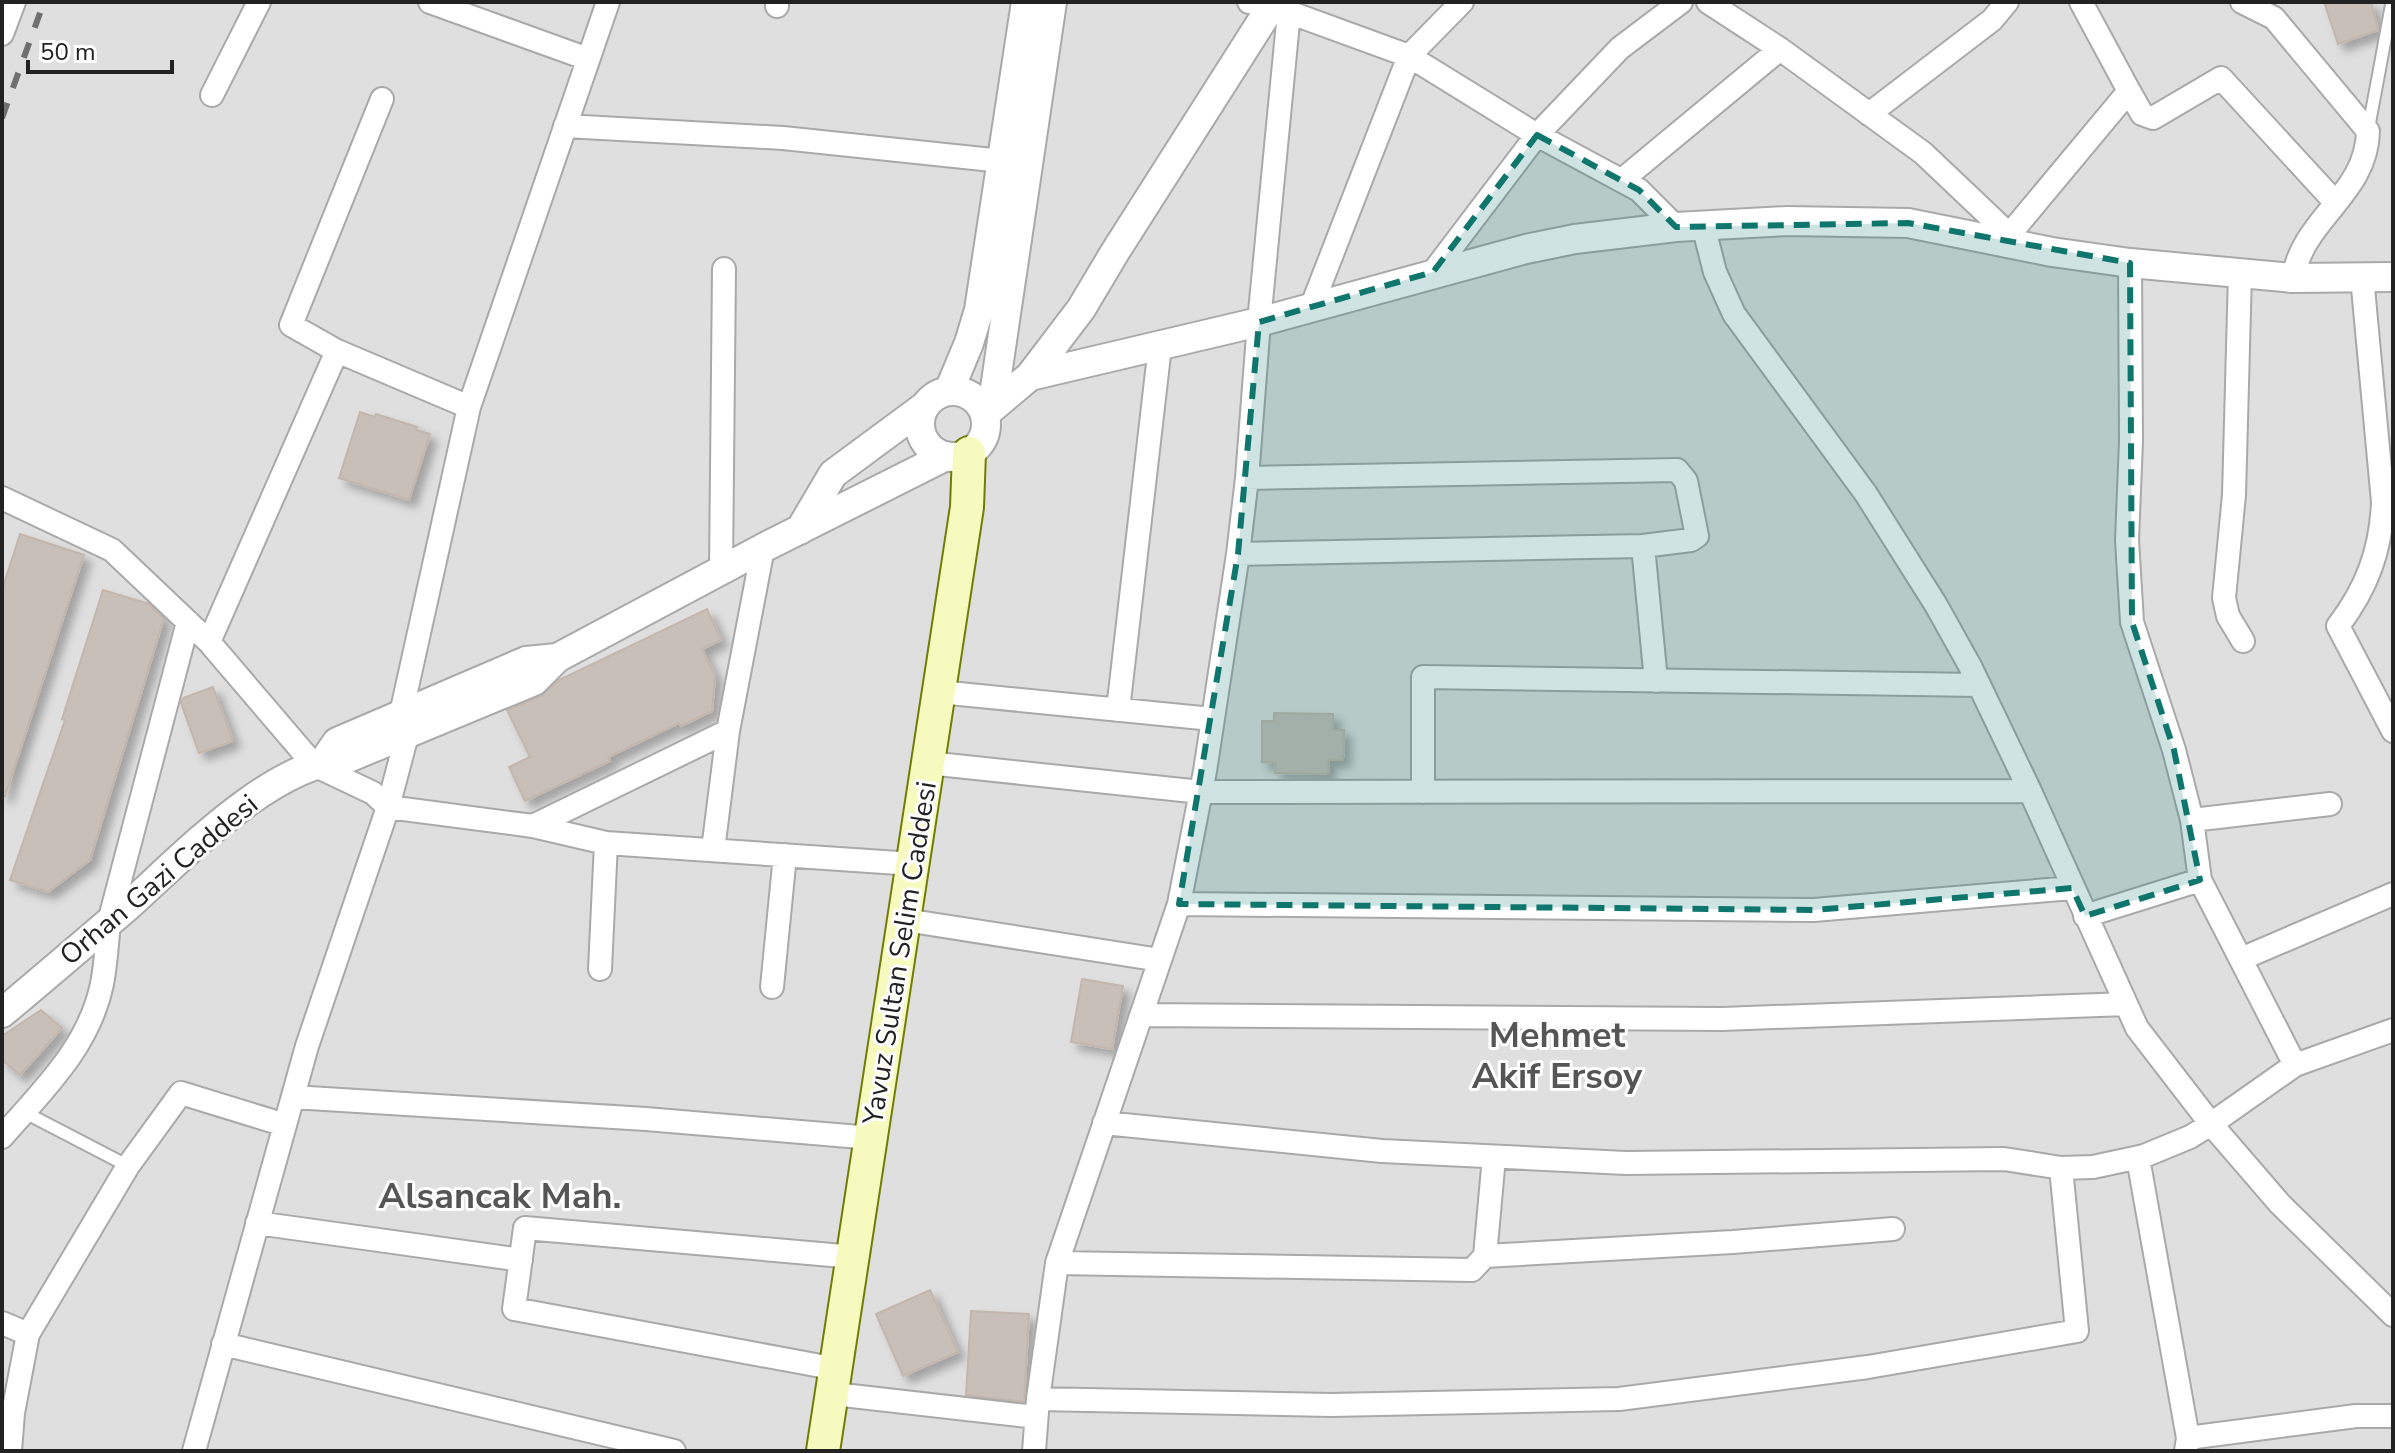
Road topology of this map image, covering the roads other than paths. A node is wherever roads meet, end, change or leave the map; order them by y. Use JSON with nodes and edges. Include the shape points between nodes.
{"nodes":[{"id":1,"x":14,"y":2,"type":"edge"},
{"id":2,"x":259,"y":2,"type":"edge"},
{"id":3,"x":430,"y":2,"type":"edge"},
{"id":4,"x":608,"y":2,"type":"edge"},
{"id":5,"x":1026,"y":2,"type":"edge"},
{"id":6,"x":1052,"y":2,"type":"edge"},
{"id":7,"x":1462,"y":2,"type":"edge"},
{"id":8,"x":1681,"y":2,"type":"edge"},
{"id":9,"x":1709,"y":2,"type":"edge"},
{"id":10,"x":2007,"y":2,"type":"edge"},
{"id":11,"x":2081,"y":2,"type":"edge"},
{"id":12,"x":2242,"y":2,"type":"edge"},
{"id":13,"x":2392,"y":2,"type":"edge"},
{"id":14,"x":1271,"y":6,"type":"edge"},
{"id":15,"x":2,"y":34,"type":"edge"},
{"id":16,"x":1780,"y":49,"type":"junction"},
{"id":17,"x":1409,"y":56,"type":"junction"},
{"id":18,"x":588,"y":59,"type":"junction"},
{"id":19,"x":2129,"y":91,"type":"junction"},
{"id":20,"x":212,"y":95,"type":"dead end"},
{"id":21,"x":382,"y":99,"type":"dead end"},
{"id":22,"x":1869,"y":114,"type":"junction"},
{"id":23,"x":565,"y":126,"type":"junction"},
{"id":24,"x":2368,"y":131,"type":"junction"},
{"id":25,"x":1537,"y":135,"type":"junction"},
{"id":26,"x":1002,"y":161,"type":"junction"},
{"id":27,"x":1622,"y":180,"type":"junction"},
{"id":28,"x":2335,"y":202,"type":"junction"},
{"id":29,"x":1690,"y":226,"type":"junction"},
{"id":30,"x":2015,"y":240,"type":"junction"},
{"id":31,"x":2130,"y":263,"type":"junction"},
{"id":32,"x":724,"y":269,"type":"dead end"},
{"id":33,"x":1433,"y":272,"type":"junction"},
{"id":34,"x":2240,"y":273,"type":"junction"},
{"id":35,"x":2362,"y":277,"type":"junction"},
{"id":36,"x":2393,"y":277,"type":"edge"},
{"id":37,"x":2293,"y":278,"type":"junction"},
{"id":38,"x":1311,"y":308,"type":"junction"},
{"id":39,"x":1259,"y":322,"type":"junction"},
{"id":40,"x":1160,"y":346,"type":"junction"},
{"id":41,"x":337,"y":351,"type":"junction"},
{"id":42,"x":1030,"y":376,"type":"junction"},
{"id":43,"x":949,"y":391,"type":"junction"},
{"id":44,"x":925,"y":406,"type":"junction"},
{"id":45,"x":469,"y":407,"type":"junction"},
{"id":46,"x":984,"y":411,"type":"junction"},
{"id":47,"x":958,"y":455,"type":"junction"},
{"id":48,"x":1247,"y":478,"type":"junction"},
{"id":49,"x":2,"y":498,"type":"edge"},
{"id":50,"x":2388,"y":502,"type":"edge"},
{"id":51,"x":799,"y":530,"type":"junction"},
{"id":52,"x":1643,"y":546,"type":"junction"},
{"id":53,"x":763,"y":548,"type":"junction"},
{"id":54,"x":1238,"y":554,"type":"junction"},
{"id":55,"x":721,"y":571,"type":"junction"},
{"id":56,"x":188,"y":622,"type":"junction"},
{"id":57,"x":2243,"y":641,"type":"dead end"},
{"id":58,"x":209,"y":642,"type":"junction"},
{"id":59,"x":1656,"y":681,"type":"junction"},
{"id":60,"x":1979,"y":685,"type":"junction"},
{"id":61,"x":939,"y":692,"type":"junction"},
{"id":62,"x":1118,"y":710,"type":"junction"},
{"id":63,"x":1212,"y":719,"type":"junction"},
{"id":64,"x":404,"y":725,"type":"junction"},
{"id":65,"x":728,"y":731,"type":"junction"},
{"id":66,"x":2393,"y":731,"type":"edge"},
{"id":67,"x":320,"y":762,"type":"junction"},
{"id":68,"x":928,"y":763,"type":"junction"},
{"id":69,"x":2030,"y":791,"type":"junction"},
{"id":70,"x":1201,"y":792,"type":"junction"},
{"id":71,"x":1423,"y":792,"type":"junction"},
{"id":72,"x":2330,"y":804,"type":"dead end"},
{"id":73,"x":388,"y":807,"type":"junction"},
{"id":74,"x":2192,"y":820,"type":"junction"},
{"id":75,"x":533,"y":826,"type":"junction"},
{"id":76,"x":606,"y":843,"type":"junction"},
{"id":77,"x":713,"y":850,"type":"junction"},
{"id":78,"x":785,"y":855,"type":"junction"},
{"id":79,"x":913,"y":864,"type":"junction"},
{"id":80,"x":2200,"y":880,"type":"junction"},
{"id":81,"x":2072,"y":888,"type":"junction"},
{"id":82,"x":2393,"y":894,"type":"edge"},
{"id":83,"x":1179,"y":904,"type":"junction"},
{"id":84,"x":2085,"y":916,"type":"junction"},
{"id":85,"x":905,"y":920,"type":"junction"},
{"id":86,"x":109,"y":922,"type":"junction"},
{"id":87,"x":2241,"y":959,"type":"junction"},
{"id":88,"x":1160,"y":960,"type":"junction"},
{"id":89,"x":600,"y":969,"type":"dead end"},
{"id":90,"x":772,"y":987,"type":"dead end"},
{"id":91,"x":2126,"y":1004,"type":"junction"},
{"id":92,"x":2,"y":1013,"type":"edge"},
{"id":93,"x":1142,"y":1015,"type":"junction"},
{"id":94,"x":2393,"y":1030,"type":"edge"},
{"id":95,"x":2295,"y":1065,"type":"junction"},
{"id":96,"x":293,"y":1097,"type":"junction"},
{"id":97,"x":24,"y":1112,"type":"junction"},
{"id":98,"x":1104,"y":1123,"type":"junction"},
{"id":99,"x":2211,"y":1124,"type":"junction"},
{"id":100,"x":285,"y":1125,"type":"junction"},
{"id":101,"x":2,"y":1137,"type":"edge"},
{"id":102,"x":872,"y":1138,"type":"junction"},
{"id":103,"x":1494,"y":1157,"type":"junction"},
{"id":104,"x":2138,"y":1158,"type":"junction"},
{"id":105,"x":128,"y":1166,"type":"junction"},
{"id":106,"x":2061,"y":1168,"type":"junction"},
{"id":107,"x":257,"y":1223,"type":"junction"},
{"id":108,"x":1893,"y":1229,"type":"dead end"},
{"id":109,"x":1485,"y":1256,"type":"junction"},
{"id":110,"x":854,"y":1257,"type":"junction"},
{"id":111,"x":521,"y":1260,"type":"junction"},
{"id":112,"x":1057,"y":1263,"type":"junction"},
{"id":113,"x":2393,"y":1315,"type":"edge"},
{"id":114,"x":2,"y":1323,"type":"edge"},
{"id":115,"x":28,"y":1334,"type":"junction"},
{"id":116,"x":223,"y":1344,"type":"junction"},
{"id":117,"x":835,"y":1382,"type":"junction"},
{"id":118,"x":1037,"y":1408,"type":"junction"},
{"id":119,"x":2393,"y":1416,"type":"edge"},
{"id":120,"x":2187,"y":1444,"type":"edge"},
{"id":121,"x":10,"y":1451,"type":"edge"},
{"id":122,"x":194,"y":1451,"type":"edge"},
{"id":123,"x":674,"y":1451,"type":"edge"},
{"id":124,"x":823,"y":1451,"type":"edge"},
{"id":125,"x":1034,"y":1451,"type":"edge"}],
"edges":[{"from":1,"to":15,"type":"street"},
{"from":2,"to":20,"type":"street"},
{"from":3,"to":18,"type":"street"},
{"from":4,"to":18,"type":"street"},
{"from":5,"to":26,"type":"street"},
{"from":6,"to":46,"type":"street","via":[[994,395]]},
{"from":7,"to":17,"type":"street"},
{"from":8,"to":25,"type":"street","via":[[1620,48]]},
{"from":9,"to":16,"type":"street"},
{"from":10,"to":22,"type":"street","via":[[1992,20]]},
{"from":11,"to":19,"type":"street"},
{"from":12,"to":24,"type":"street","via":[[2274,18]]},
{"from":13,"to":24,"type":"lane"},
{"from":14,"to":17,"type":"street"},
{"from":14,"to":39,"type":"street"},
{"from":14,"to":42,"type":"street","via":[[1081,309]]},
{"from":16,"to":22,"type":"street"},
{"from":16,"to":27,"type":"street"},
{"from":17,"to":25,"type":"street"},
{"from":17,"to":38,"type":"street"},
{"from":18,"to":23,"type":"street"},
{"from":19,"to":28,"type":"street","via":[[2142,114],[2153,118],[2221,78]]},
{"from":19,"to":30,"type":"street"},
{"from":21,"to":41,"type":"street","via":[[291,325]]},
{"from":22,"to":30,"type":"street","via":[[1923,153]]},
{"from":23,"to":26,"type":"street","via":[[783,138]]},
{"from":23,"to":45,"type":"street"},
{"from":24,"to":28,"type":"street","via":[[2362,167]]},
{"from":25,"to":27,"type":"street"},
{"from":25,"to":33,"type":"street"},
{"from":26,"to":43,"type":"street","via":[[979,310]]},
{"from":27,"to":29,"type":"street"},
{"from":28,"to":37,"type":"street","via":[[2303,244]]},
{"from":29,"to":30,"type":"street","via":[[1908,223]]},
{"from":29,"to":33,"type":"street","via":[[1575,239]]},
{"from":29,"to":60,"type":"street","via":[[1734,314],[1866,494]]},
{"from":30,"to":31,"type":"street"},
{"from":31,"to":34,"type":"street"},
{"from":31,"to":74,"type":"street","via":[[2127,540],[2132,622]]},
{"from":32,"to":55,"type":"street"},
{"from":33,"to":38,"type":"street"},
{"from":34,"to":37,"type":"street"},
{"from":34,"to":57,"type":"street","via":[[2234,495],[2224,598]]},
{"from":35,"to":36,"type":"street"},
{"from":35,"to":37,"type":"street"},
{"from":35,"to":50,"type":"street"},
{"from":38,"to":39,"type":"street"},
{"from":39,"to":40,"type":"street"},
{"from":39,"to":48,"type":"street"},
{"from":40,"to":42,"type":"street"},
{"from":40,"to":62,"type":"street"},
{"from":41,"to":45,"type":"street"},
{"from":41,"to":58,"type":"street"},
{"from":42,"to":46,"type":"street"},
{"from":43,"to":44,"type":"street"},
{"from":43,"to":46,"type":"street","via":[[971,396]]},
{"from":44,"to":47,"type":"street","via":[[920,423],[931,448]]},
{"from":44,"to":51,"type":"street","via":[[833,474]]},
{"from":45,"to":64,"type":"street"},
{"from":46,"to":47,"type":"street","via":[[984,437]]},
{"from":47,"to":51,"type":"street","name":"Orhan Gazi Caddesi"},
{"from":47,"to":61,"type":"main road","name":"Yavuz Sultan Selim Caddesi","via":[[967,507]]},
{"from":48,"to":52,"type":"street","via":[[1677,470],[1686,481],[1697,536]]},
{"from":48,"to":54,"type":"street"},
{"from":49,"to":56,"type":"street","via":[[112,550]]},
{"from":50,"to":66,"type":"street","via":[[2372,568],[2338,626]]},
{"from":51,"to":53,"type":"street","name":"Orhan Gazi Caddesi"},
{"from":52,"to":54,"type":"street"},
{"from":52,"to":59,"type":"street"},
{"from":53,"to":55,"type":"street","name":"Orhan Gazi Caddesi"},
{"from":53,"to":65,"type":"street"},
{"from":54,"to":63,"type":"street"},
{"from":55,"to":64,"type":"street","name":"Orhan Gazi Caddesi","via":[[557,658],[534,681]]},
{"from":56,"to":58,"type":"street"},
{"from":56,"to":86,"type":"street"},
{"from":58,"to":67,"type":"street"},
{"from":59,"to":60,"type":"street"},
{"from":59,"to":71,"type":"street","via":[[1423,677]]},
{"from":60,"to":69,"type":"street"},
{"from":61,"to":62,"type":"street"},
{"from":61,"to":68,"type":"main road","name":"Yavuz Sultan Selim Caddesi"},
{"from":62,"to":63,"type":"street"},
{"from":63,"to":70,"type":"street"},
{"from":64,"to":67,"type":"street","name":"Orhan Gazi Caddesi","via":[[348,758]]},
{"from":64,"to":73,"type":"street"},
{"from":65,"to":75,"type":"street"},
{"from":65,"to":77,"type":"street"},
{"from":67,"to":73,"type":"street"},
{"from":67,"to":86,"type":"street","name":"Orhan Gazi Caddesi","via":[[239,808]]},
{"from":68,"to":70,"type":"street"},
{"from":68,"to":79,"type":"main road","name":"Yavuz Sultan Selim Caddesi"},
{"from":69,"to":71,"type":"street"},
{"from":69,"to":81,"type":"street"},
{"from":70,"to":71,"type":"street"},
{"from":70,"to":83,"type":"street"},
{"from":72,"to":74,"type":"street"},
{"from":73,"to":75,"type":"street"},
{"from":73,"to":96,"type":"street"},
{"from":74,"to":80,"type":"street"},
{"from":75,"to":76,"type":"street"},
{"from":76,"to":77,"type":"street"},
{"from":76,"to":89,"type":"street"},
{"from":77,"to":78,"type":"street"},
{"from":78,"to":79,"type":"street"},
{"from":78,"to":90,"type":"street"},
{"from":79,"to":85,"type":"main road","name":"Yavuz Sultan Selim Caddesi"},
{"from":80,"to":84,"type":"street"},
{"from":80,"to":87,"type":"street"},
{"from":81,"to":83,"type":"street","via":[[1814,910]]},
{"from":81,"to":84,"type":"street"},
{"from":82,"to":87,"type":"street"},
{"from":83,"to":88,"type":"street"},
{"from":84,"to":91,"type":"street"},
{"from":85,"to":88,"type":"street"},
{"from":85,"to":102,"type":"main road","name":"Yavuz Sultan Selim Caddesi"},
{"from":86,"to":92,"type":"street","name":"Orhan Gazi Caddesi"},
{"from":86,"to":97,"type":"street","via":[[102,985],[87,1028],[64,1066]]},
{"from":87,"to":95,"type":"street"},
{"from":88,"to":93,"type":"street"},
{"from":91,"to":93,"type":"street","via":[[1722,1019]]},
{"from":91,"to":99,"type":"street","via":[[2137,1028]]},
{"from":93,"to":98,"type":"street"},
{"from":94,"to":95,"type":"street"},
{"from":95,"to":99,"type":"street"},
{"from":96,"to":100,"type":"street"},
{"from":96,"to":102,"type":"street"},
{"from":97,"to":101,"type":"street"},
{"from":97,"to":105,"type":"lane"},
{"from":98,"to":103,"type":"street"},
{"from":98,"to":112,"type":"street"},
{"from":99,"to":104,"type":"street"},
{"from":99,"to":113,"type":"street","via":[[2280,1204]]},
{"from":100,"to":105,"type":"street","via":[[181,1093]]},
{"from":100,"to":107,"type":"street"},
{"from":102,"to":110,"type":"main road","name":"Yavuz Sultan Selim Caddesi"},
{"from":103,"to":106,"type":"street","via":[[1626,1163],[2004,1159]]},
{"from":103,"to":109,"type":"street"},
{"from":104,"to":106,"type":"street"},
{"from":104,"to":120,"type":"street"},
{"from":105,"to":115,"type":"street"},
{"from":106,"to":118,"type":"street","via":[[2077,1331],[1868,1367],[1619,1399]]},
{"from":107,"to":111,"type":"street"},
{"from":107,"to":116,"type":"street"},
{"from":108,"to":109,"type":"street"},
{"from":109,"to":112,"type":"street","via":[[1472,1270]]},
{"from":110,"to":111,"type":"street","via":[[525,1228]]},
{"from":110,"to":117,"type":"main road","name":"Yavuz Sultan Selim Caddesi"},
{"from":111,"to":117,"type":"street","via":[[514,1309]]},
{"from":112,"to":118,"type":"street"},
{"from":114,"to":115,"type":"street"},
{"from":115,"to":121,"type":"street"},
{"from":116,"to":122,"type":"street"},
{"from":116,"to":123,"type":"street"},
{"from":117,"to":118,"type":"street"},
{"from":117,"to":124,"type":"main road","name":"Yavuz Sultan Selim Caddesi"},
{"from":118,"to":125,"type":"street"},
{"from":119,"to":120,"type":"street","via":[[2356,1416]]}]}
